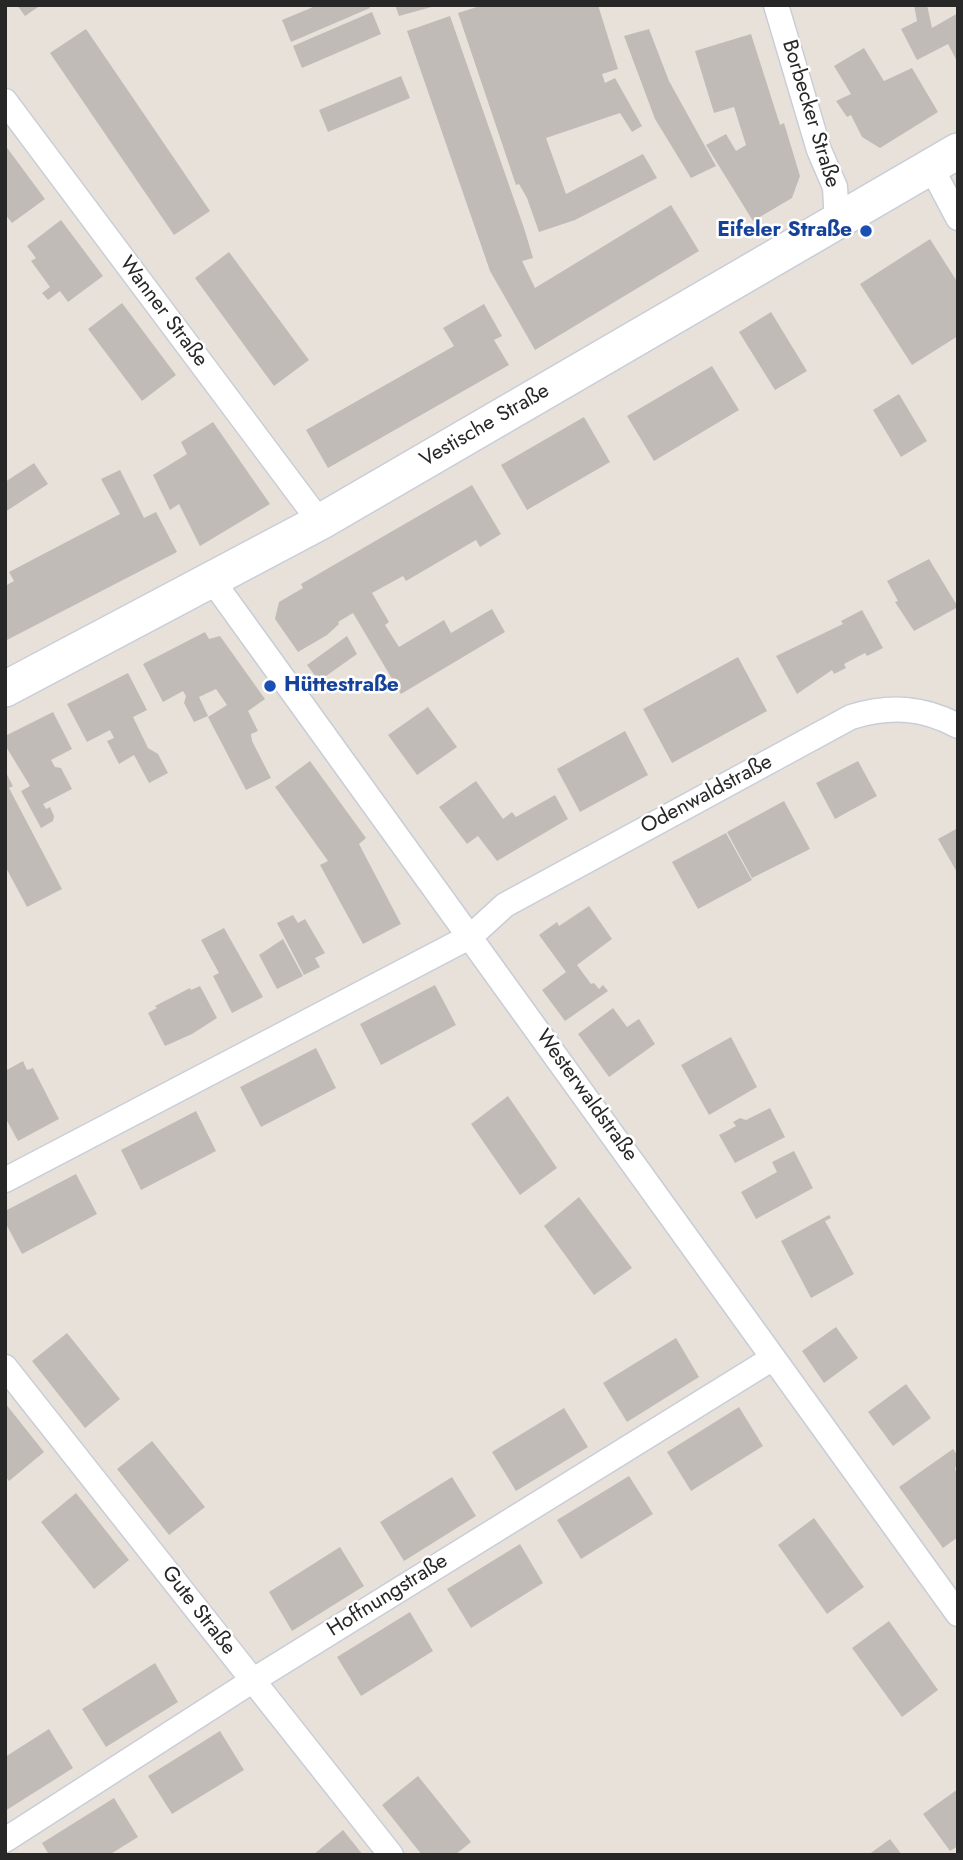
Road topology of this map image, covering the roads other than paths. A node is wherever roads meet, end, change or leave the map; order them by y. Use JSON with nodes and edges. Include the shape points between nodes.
{"nodes":[{"id":1,"x":776,"y":5,"type":"edge"},
{"id":2,"x":5,"y":101,"type":"edge"},
{"id":3,"x":944,"y":159,"type":"edge"},
{"id":4,"x":958,"y":218,"type":"edge"},
{"id":5,"x":837,"y":223,"type":"junction"},
{"id":6,"x":320,"y":522,"type":"junction"},
{"id":7,"x":212,"y":580,"type":"junction"},
{"id":8,"x":5,"y":689,"type":"edge"},
{"id":9,"x":958,"y":726,"type":"edge"},
{"id":10,"x":471,"y":936,"type":"junction"},
{"id":11,"x":5,"y":1180,"type":"edge"},
{"id":12,"x":773,"y":1358,"type":"junction"},
{"id":13,"x":5,"y":1367,"type":"edge"},
{"id":14,"x":958,"y":1614,"type":"edge"},
{"id":15,"x":252,"y":1681,"type":"junction"},
{"id":16,"x":5,"y":1840,"type":"edge"},
{"id":17,"x":391,"y":1855,"type":"edge"}],
"edges":[{"from":1,"to":5,"type":"street","name":"Borbecker Straße","via":[[835,187]]},
{"from":2,"to":6,"type":"street","name":"Wanner Straße"},
{"from":3,"to":4,"type":"street"},
{"from":3,"to":5,"type":"street","name":"Vestische Straße"},
{"from":5,"to":6,"type":"street","name":"Vestische Straße"},
{"from":6,"to":7,"type":"street","name":"Vestische Straße"},
{"from":7,"to":8,"type":"street","name":"Vestische Straße"},
{"from":7,"to":10,"type":"street","name":"Westerwaldstraße"},
{"from":9,"to":10,"type":"street","name":"Odenwaldstraße","via":[[916,709],[884,709],[851,717],[505,905]]},
{"from":10,"to":11,"type":"street"},
{"from":10,"to":12,"type":"street","name":"Westerwaldstraße"},
{"from":12,"to":14,"type":"street","name":"Westerwaldstraße"},
{"from":12,"to":15,"type":"street","name":"Hoffnungstraße"},
{"from":13,"to":15,"type":"street","name":"Gute Straße"},
{"from":15,"to":16,"type":"street","name":"Hoffnungstraße"},
{"from":15,"to":17,"type":"street","name":"Gute Straße"}]}
